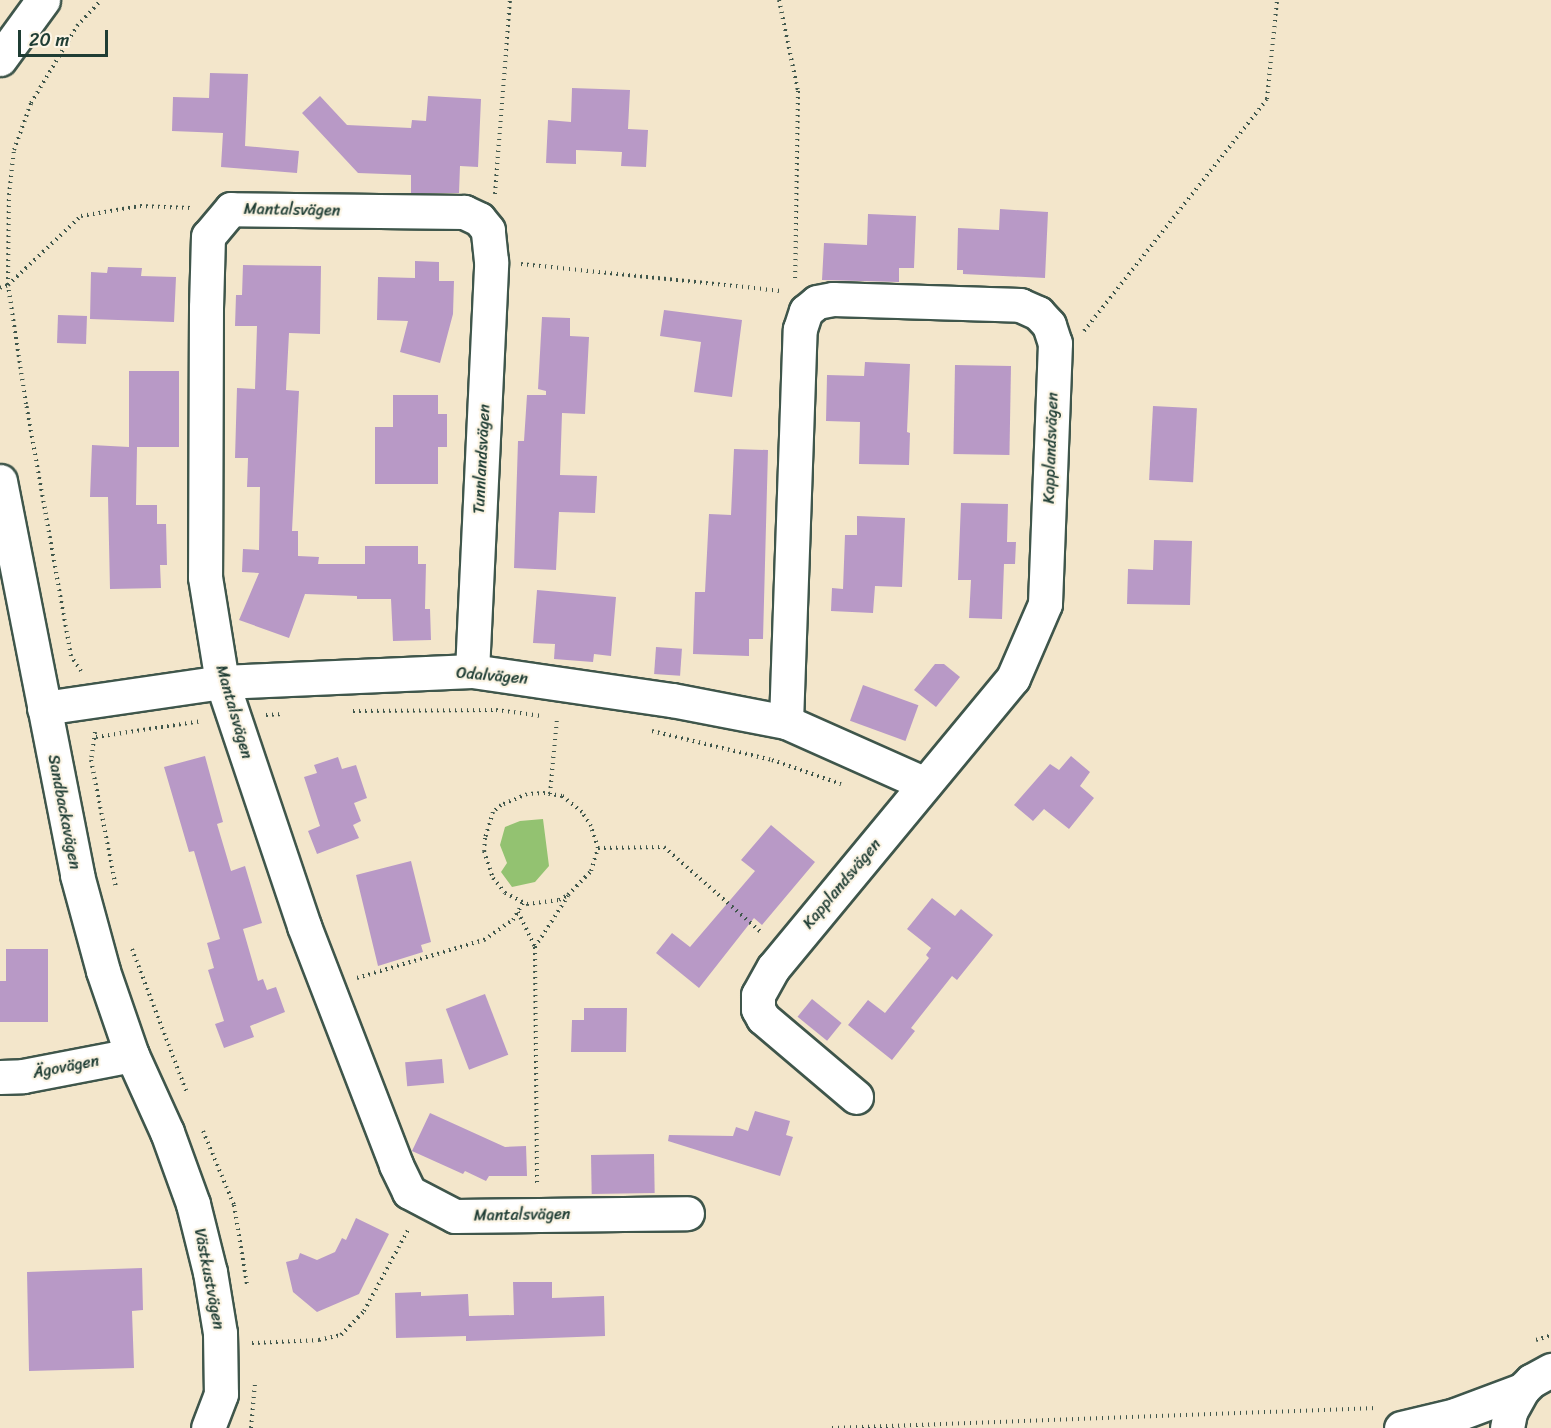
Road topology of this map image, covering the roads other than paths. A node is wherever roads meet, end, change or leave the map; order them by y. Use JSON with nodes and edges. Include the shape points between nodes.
{"nodes":[{"id":1,"x":43,"y":0,"type":"edge"},
{"id":2,"x":0,"y":59,"type":"edge"},
{"id":3,"x":491,"y":254,"type":"joint"},
{"id":4,"x":0,"y":482,"type":"edge"},
{"id":5,"x":472,"y":671,"type":"junction"},
{"id":6,"x":222,"y":682,"type":"junction"},
{"id":7,"x":44,"y":708,"type":"junction"},
{"id":8,"x":786,"y":722,"type":"junction"},
{"id":9,"x":925,"y":784,"type":"junction"},
{"id":10,"x":132,"y":1055,"type":"junction"},
{"id":11,"x":0,"y":1077,"type":"edge"},
{"id":12,"x":856,"y":1097,"type":"dead end"},
{"id":13,"x":167,"y":1132,"type":"joint"},
{"id":14,"x":687,"y":1213,"type":"dead end"},
{"id":15,"x":1551,"y":1370,"type":"edge"},
{"id":16,"x":1522,"y":1390,"type":"junction"},
{"id":17,"x":1391,"y":1418,"type":"edge"},
{"id":18,"x":208,"y":1428,"type":"edge"},
{"id":19,"x":1507,"y":1428,"type":"edge"}],
"edges":[{"from":1,"to":2,"type":"street"},
{"from":3,"to":5,"type":"street","name":"Tunnlandsvägen"},
{"from":3,"to":6,"type":"street","name":"Mantalsvägen","via":[[488,230],[479,219],[464,212],[231,209],[208,236],[205,577]]},
{"from":4,"to":7,"type":"street","name":"Sandbackavägen"},
{"from":5,"to":6,"type":"street","name":"Odalvägen"},
{"from":5,"to":8,"type":"street","name":"Odalvägen","via":[[672,700]]},
{"from":6,"to":7,"type":"street","name":"Odalvägen"},
{"from":6,"to":14,"type":"street","name":"Mantalsvägen","via":[[328,987],[409,1192],[455,1215]]},
{"from":7,"to":10,"type":"street","name":"Sandbackavägen","via":[[77,875],[103,971]]},
{"from":8,"to":9,"type":"street","name":"Odalvägen"},
{"from":8,"to":9,"type":"street","name":"Kapplandsvägen","via":[[800,329],[806,311],[803,300],[1020,305],[1038,313],[1049,325],[1055,343],[1045,604],[1013,678]]},
{"from":9,"to":12,"type":"street","name":"Kapplandsvägen","via":[[785,953],[758,995],[763,1018]]},
{"from":10,"to":11,"type":"street","name":"Ägovägen"},
{"from":10,"to":13,"type":"street","name":"Sandbackavägen"},
{"from":13,"to":18,"type":"street","name":"Västkustvägen","via":[[210,1272],[220,1333],[221,1394]]},
{"from":15,"to":16,"type":"street"},
{"from":16,"to":17,"type":"street","via":[[1455,1415]]},
{"from":16,"to":19,"type":"street","via":[[1510,1412]]}]}
